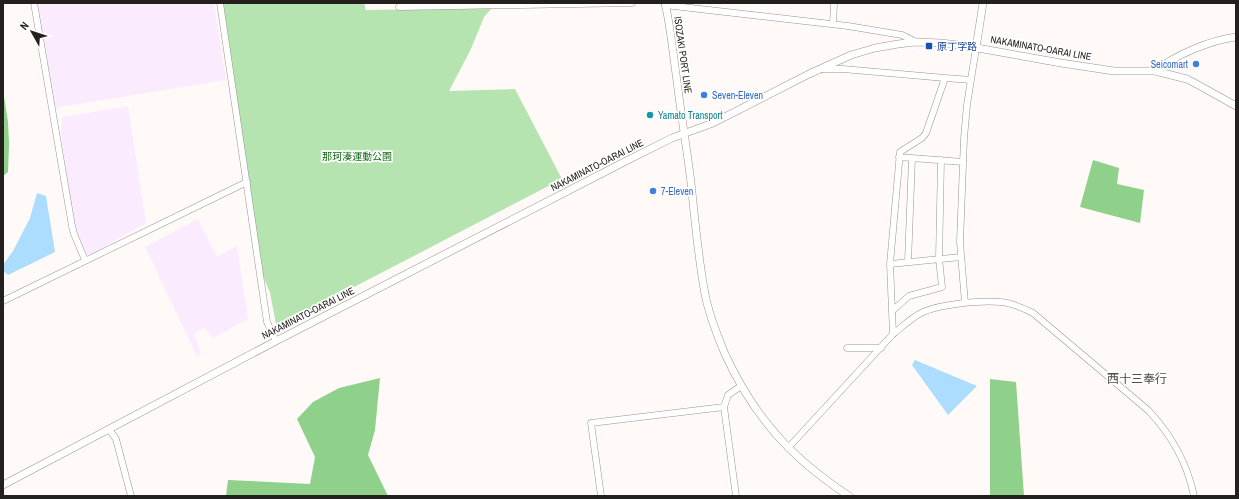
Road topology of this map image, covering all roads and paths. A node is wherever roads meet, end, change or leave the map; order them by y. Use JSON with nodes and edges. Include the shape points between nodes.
{"nodes":[{"id":1,"x":34,"y":3,"type":"edge"},
{"id":2,"x":220,"y":3,"type":"edge"},
{"id":3,"x":632,"y":3,"type":"edge"},
{"id":4,"x":834,"y":3,"type":"edge"},
{"id":5,"x":983,"y":3,"type":"edge"},
{"id":6,"x":507,"y":4,"type":"edge"},
{"id":7,"x":665,"y":4,"type":"edge"},
{"id":8,"x":399,"y":6,"type":"dead end"},
{"id":9,"x":833,"y":24,"type":"junction"},
{"id":10,"x":1236,"y":38,"type":"edge"},
{"id":11,"x":916,"y":42,"type":"junction"},
{"id":12,"x":976,"y":48,"type":"junction"},
{"id":13,"x":819,"y":69,"type":"junction"},
{"id":14,"x":1155,"y":71,"type":"junction"},
{"id":15,"x":945,"y":78,"type":"junction"},
{"id":16,"x":971,"y":80,"type":"junction"},
{"id":17,"x":1236,"y":106,"type":"edge"},
{"id":18,"x":684,"y":134,"type":"junction"},
{"id":19,"x":899,"y":157,"type":"junction"},
{"id":20,"x":912,"y":158,"type":"junction"},
{"id":21,"x":941,"y":160,"type":"junction"},
{"id":22,"x":963,"y":162,"type":"junction"},
{"id":23,"x":247,"y":182,"type":"junction"},
{"id":24,"x":961,"y":257,"type":"junction"},
{"id":25,"x":939,"y":259,"type":"junction"},
{"id":26,"x":85,"y":260,"type":"junction"},
{"id":27,"x":908,"y":262,"type":"junction"},
{"id":28,"x":890,"y":264,"type":"junction"},
{"id":29,"x":3,"y":301,"type":"edge"},
{"id":30,"x":965,"y":303,"type":"junction"},
{"id":31,"x":892,"y":310,"type":"junction"},
{"id":32,"x":893,"y":334,"type":"junction"},
{"id":33,"x":276,"y":341,"type":"junction"},
{"id":34,"x":847,"y":348,"type":"dead end"},
{"id":35,"x":880,"y":348,"type":"junction"},
{"id":36,"x":741,"y":386,"type":"junction"},
{"id":37,"x":724,"y":407,"type":"junction"},
{"id":38,"x":108,"y":429,"type":"junction"},
{"id":39,"x":788,"y":448,"type":"junction"},
{"id":40,"x":3,"y":484,"type":"edge"},
{"id":41,"x":131,"y":496,"type":"edge"},
{"id":42,"x":601,"y":496,"type":"edge"},
{"id":43,"x":736,"y":496,"type":"edge"},
{"id":44,"x":849,"y":496,"type":"edge"},
{"id":45,"x":1194,"y":496,"type":"edge"}],
"edges":[{"from":1,"to":26,"type":"street","via":[[72,226]]},
{"from":2,"to":23,"type":"street"},
{"from":3,"to":6,"type":"street"},
{"from":4,"to":9,"type":"street"},
{"from":5,"to":12,"type":"main road"},
{"from":6,"to":8,"type":"street"},
{"from":7,"to":9,"type":"street"},
{"from":7,"to":18,"type":"main road","name":"ISOZAKI PORT LINE"},
{"from":9,"to":11,"type":"street","via":[[902,35]]},
{"from":10,"to":14,"type":"main road","via":[[1205,45],[1169,61]]},
{"from":11,"to":12,"type":"main road","name":"NAKAMINATO-OARAI LINE"},
{"from":11,"to":13,"type":"main road","name":"NAKAMINATO-OARAI LINE","via":[[862,52]]},
{"from":12,"to":14,"type":"main road","name":"NAKAMINATO-OARAI LINE","via":[[1114,71]]},
{"from":12,"to":16,"type":"street"},
{"from":13,"to":15,"type":"street"},
{"from":13,"to":18,"type":"main road","name":"NAKAMINATO-OARAI LINE","via":[[713,123]]},
{"from":14,"to":17,"type":"main road","name":"NAKAMINATO-OARAI LINE","via":[[1187,80]]},
{"from":15,"to":16,"type":"street"},
{"from":15,"to":19,"type":"street","via":[[926,133],[900,152]]},
{"from":16,"to":22,"type":"street"},
{"from":18,"to":33,"type":"main road","name":"NAKAMINATO-OARAI LINE","via":[[628,160]]},
{"from":18,"to":36,"type":"main road","name":"ISOZAKI PORT LINE","via":[[705,295],[718,337]]},
{"from":19,"to":20,"type":"street"},
{"from":19,"to":28,"type":"street"},
{"from":20,"to":21,"type":"street"},
{"from":20,"to":27,"type":"street"},
{"from":21,"to":22,"type":"street"},
{"from":21,"to":25,"type":"street"},
{"from":22,"to":24,"type":"street"},
{"from":23,"to":26,"type":"street"},
{"from":23,"to":33,"type":"street","via":[[267,322]]},
{"from":24,"to":25,"type":"street"},
{"from":24,"to":30,"type":"street"},
{"from":25,"to":27,"type":"street"},
{"from":25,"to":31,"type":"street","via":[[942,287],[909,296]]},
{"from":26,"to":29,"type":"street"},
{"from":27,"to":28,"type":"street"},
{"from":28,"to":31,"type":"street"},
{"from":30,"to":32,"type":"street","via":[[923,312]]},
{"from":30,"to":45,"type":"street","via":[[1002,302],[1018,306],[1048,324],[1159,423],[1180,454]]},
{"from":31,"to":32,"type":"street"},
{"from":32,"to":35,"type":"street"},
{"from":33,"to":38,"type":"main road","name":"NAKAMINATO-OARAI LINE"},
{"from":34,"to":35,"type":"street"},
{"from":35,"to":39,"type":"street"},
{"from":36,"to":37,"type":"street","via":[[728,395]]},
{"from":36,"to":39,"type":"main road","name":"ISOZAKI PORT LINE"},
{"from":37,"to":42,"type":"street","via":[[591,423]]},
{"from":37,"to":43,"type":"street"},
{"from":38,"to":40,"type":"main road","name":"NAKAMINATO-OARAI LINE"},
{"from":38,"to":41,"type":"street","via":[[116,439]]},
{"from":39,"to":44,"type":"main road","name":"ISOZAKI PORT LINE","via":[[819,475]]}]}
